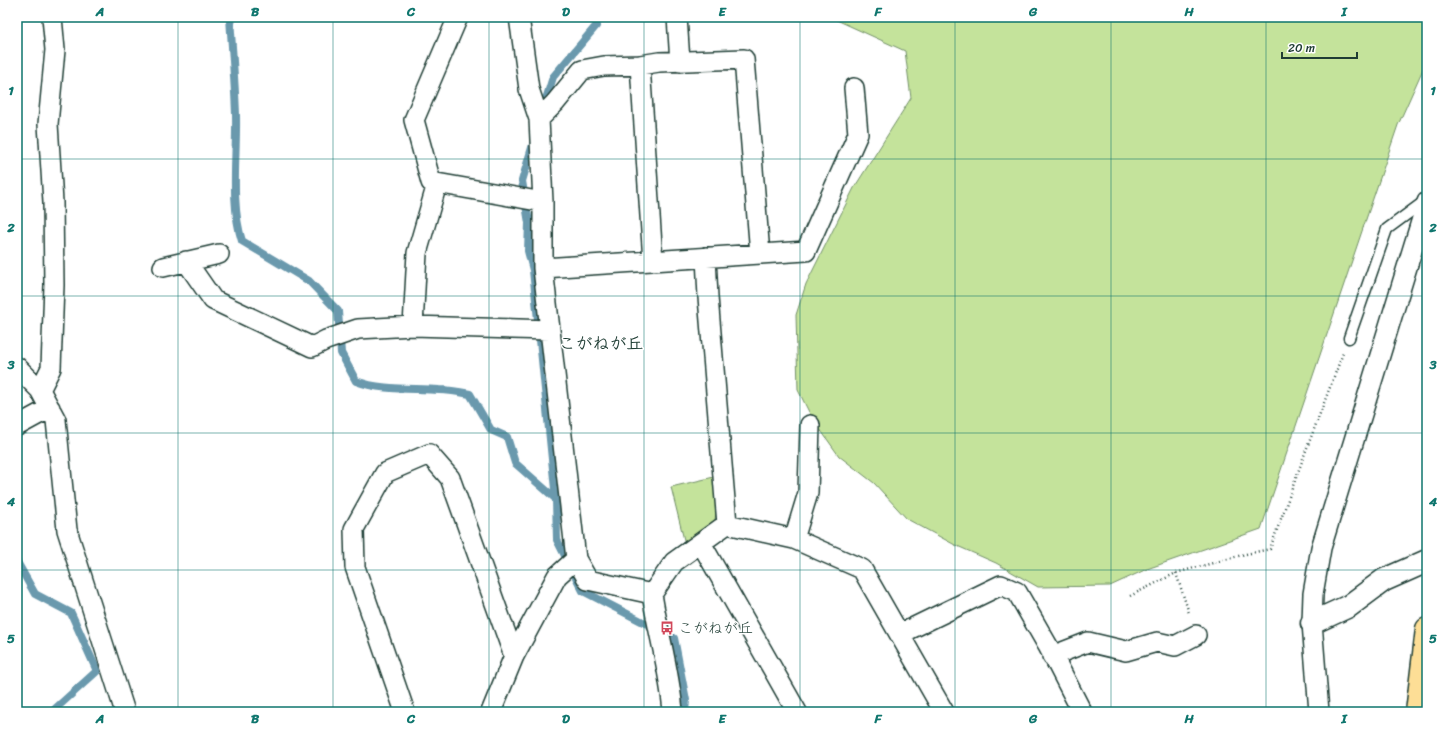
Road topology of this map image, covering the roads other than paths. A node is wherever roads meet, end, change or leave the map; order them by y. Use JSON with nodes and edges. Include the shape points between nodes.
{"nodes":[{"id":1,"x":52,"y":17,"type":"edge"},
{"id":2,"x":458,"y":17,"type":"edge"},
{"id":3,"x":519,"y":17,"type":"edge"},
{"id":4,"x":678,"y":17,"type":"edge"},
{"id":5,"x":680,"y":62,"type":"junction"},
{"id":6,"x":640,"y":65,"type":"junction"},
{"id":7,"x":854,"y":88,"type":"dead end"},
{"id":8,"x":539,"y":119,"type":"junction"},
{"id":9,"x":437,"y":184,"type":"junction"},
{"id":10,"x":1427,"y":201,"type":"edge"},
{"id":11,"x":540,"y":202,"type":"junction"},
{"id":12,"x":219,"y":254,"type":"dead end"},
{"id":13,"x":760,"y":254,"type":"junction"},
{"id":14,"x":706,"y":257,"type":"junction"},
{"id":15,"x":186,"y":261,"type":"junction"},
{"id":16,"x":653,"y":261,"type":"junction"},
{"id":17,"x":163,"y":267,"type":"dead end"},
{"id":18,"x":543,"y":268,"type":"junction"},
{"id":19,"x":413,"y":326,"type":"junction"},
{"id":20,"x":544,"y":330,"type":"junction"},
{"id":21,"x":1349,"y":338,"type":"road end"},
{"id":22,"x":17,"y":367,"type":"edge"},
{"id":23,"x":40,"y":390,"type":"junction"},
{"id":24,"x":50,"y":408,"type":"junction"},
{"id":25,"x":810,"y":425,"type":"dead end"},
{"id":26,"x":17,"y":426,"type":"edge"},
{"id":27,"x":727,"y":524,"type":"junction"},
{"id":28,"x":794,"y":539,"type":"junction"},
{"id":29,"x":700,"y":543,"type":"junction"},
{"id":30,"x":1427,"y":561,"type":"edge"},
{"id":31,"x":571,"y":563,"type":"junction"},
{"id":32,"x":652,"y":594,"type":"junction"},
{"id":33,"x":1312,"y":623,"type":"junction"},
{"id":34,"x":1427,"y":629,"type":"edge"},
{"id":35,"x":900,"y":634,"type":"junction"},
{"id":36,"x":1196,"y":635,"type":"road end"},
{"id":37,"x":514,"y":656,"type":"junction"},
{"id":38,"x":1052,"y":656,"type":"junction"},
{"id":39,"x":125,"y":712,"type":"edge"},
{"id":40,"x":405,"y":712,"type":"edge"},
{"id":41,"x":491,"y":712,"type":"edge"},
{"id":42,"x":673,"y":712,"type":"edge"},
{"id":43,"x":797,"y":712,"type":"edge"},
{"id":44,"x":944,"y":712,"type":"edge"},
{"id":45,"x":1082,"y":712,"type":"edge"},
{"id":46,"x":1320,"y":712,"type":"edge"},
{"id":47,"x":1417,"y":712,"type":"edge"}],
"edges":[{"from":1,"to":23,"type":"street","via":[[55,50],[48,124],[53,202],[54,293],[51,368]]},
{"from":2,"to":9,"type":"street","via":[[414,120],[431,182]]},
{"from":3,"to":8,"type":"street","via":[[529,90]]},
{"from":4,"to":5,"type":"street"},
{"from":5,"to":6,"type":"street"},
{"from":5,"to":13,"type":"street","via":[[744,59]]},
{"from":6,"to":8,"type":"street","via":[[604,66],[582,70]]},
{"from":6,"to":16,"type":"street"},
{"from":7,"to":13,"type":"street","via":[[858,134],[806,251]]},
{"from":8,"to":11,"type":"street"},
{"from":9,"to":11,"type":"street"},
{"from":9,"to":19,"type":"street","via":[[418,253]]},
{"from":10,"to":21,"type":"lane","via":[[1387,229]]},
{"from":10,"to":33,"type":"street","via":[[1321,548],[1313,594]]},
{"from":11,"to":18,"type":"street"},
{"from":12,"to":15,"type":"street"},
{"from":13,"to":14,"type":"street"},
{"from":14,"to":16,"type":"street"},
{"from":14,"to":27,"type":"street"},
{"from":15,"to":17,"type":"street"},
{"from":15,"to":19,"type":"street","via":[[213,300],[312,347],[358,329]]},
{"from":16,"to":18,"type":"street"},
{"from":18,"to":20,"type":"street"},
{"from":19,"to":20,"type":"street"},
{"from":20,"to":31,"type":"street"},
{"from":22,"to":23,"type":"street"},
{"from":23,"to":24,"type":"street"},
{"from":24,"to":26,"type":"street"},
{"from":24,"to":39,"type":"street","via":[[56,420],[67,530]]},
{"from":25,"to":28,"type":"street","via":[[808,494]]},
{"from":27,"to":28,"type":"street"},
{"from":27,"to":29,"type":"street"},
{"from":28,"to":35,"type":"street","via":[[862,569]]},
{"from":29,"to":32,"type":"street","via":[[674,562]]},
{"from":29,"to":43,"type":"street"},
{"from":30,"to":33,"type":"street","via":[[1384,580],[1348,606]]},
{"from":31,"to":32,"type":"street","via":[[588,580]]},
{"from":31,"to":37,"type":"street","via":[[557,576]]},
{"from":32,"to":42,"type":"street","via":[[671,688]]},
{"from":33,"to":46,"type":"street"},
{"from":34,"to":47,"type":"highway"},
{"from":35,"to":38,"type":"street","via":[[1001,585],[1017,592]]},
{"from":35,"to":44,"type":"street"},
{"from":36,"to":38,"type":"street","via":[[1175,646],[1157,642],[1126,651],[1088,642]]},
{"from":37,"to":40,"type":"street","via":[[450,478],[429,454],[385,473],[354,529],[355,567]]},
{"from":37,"to":41,"type":"street"},
{"from":38,"to":45,"type":"street"}]}
